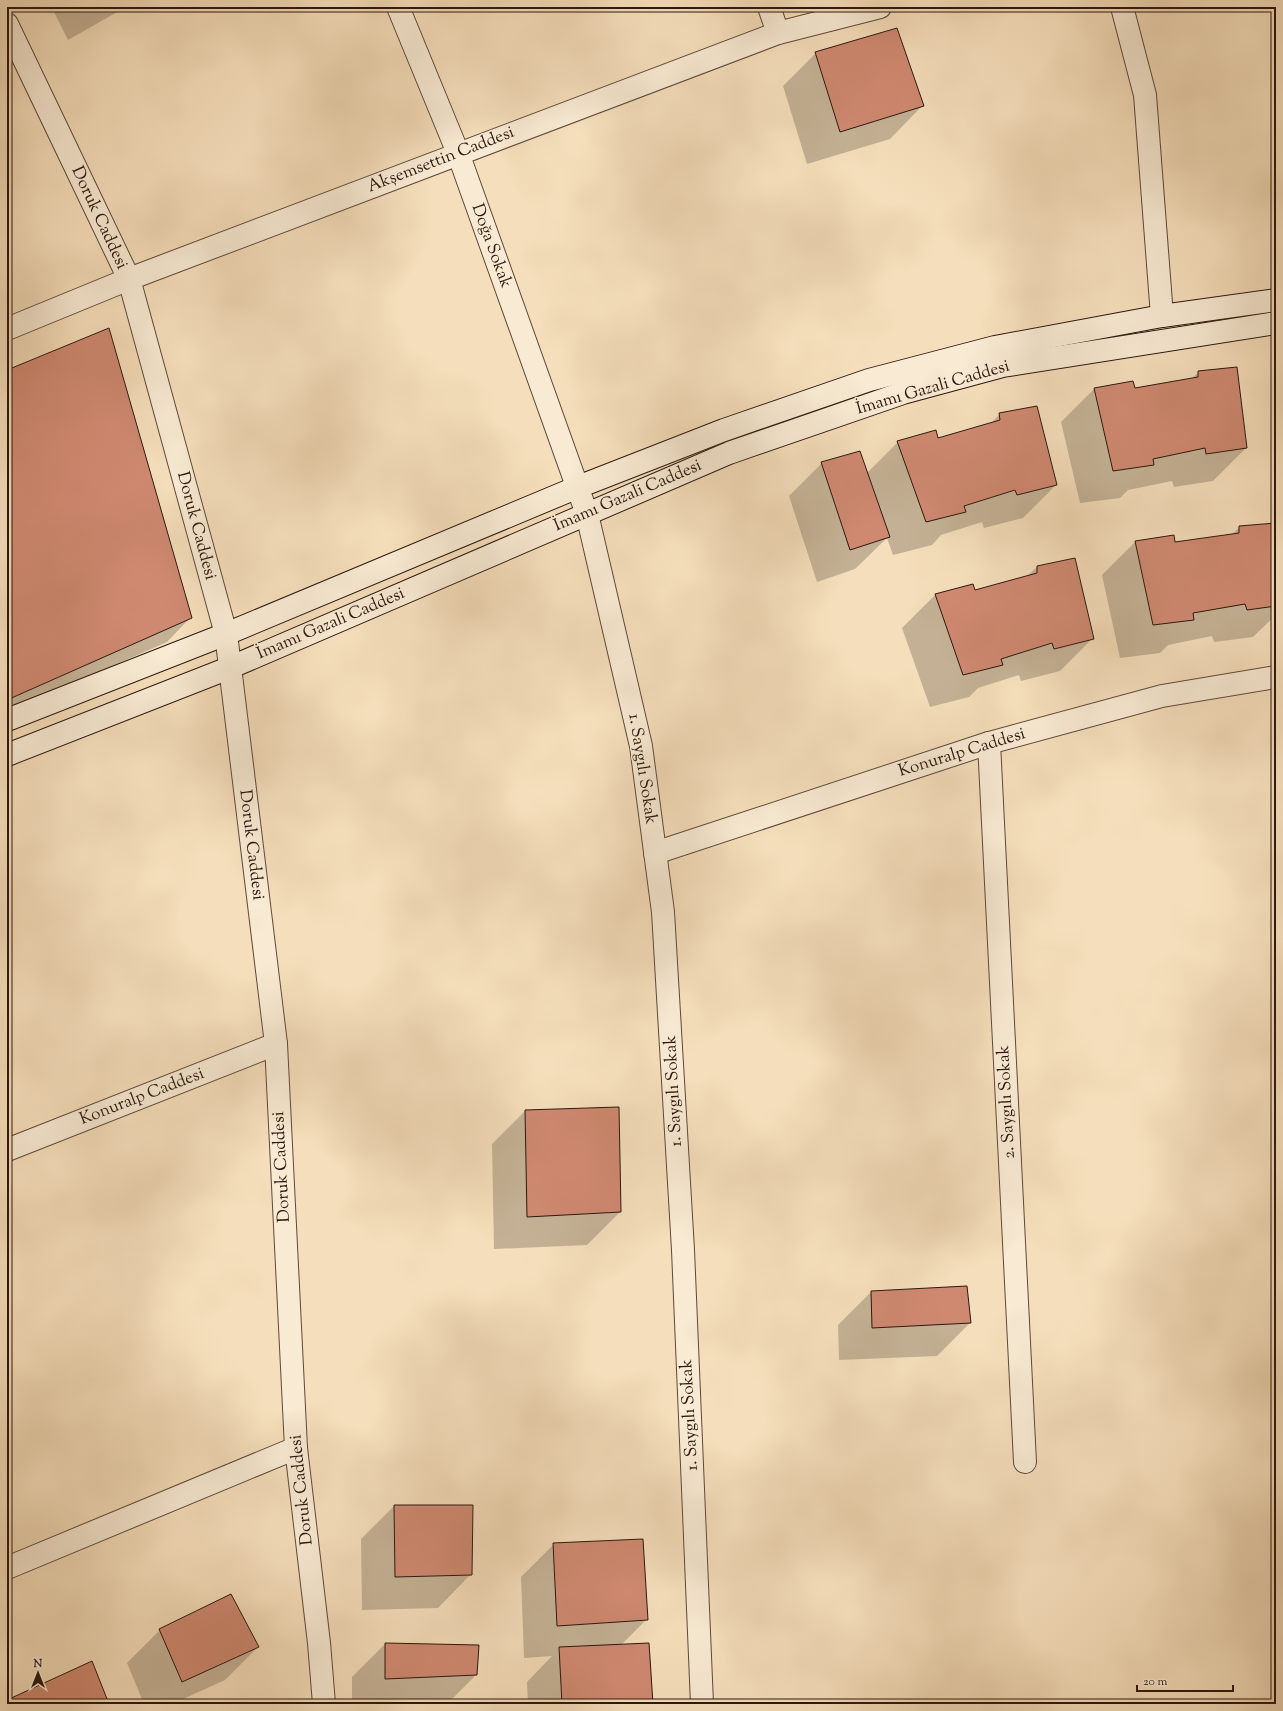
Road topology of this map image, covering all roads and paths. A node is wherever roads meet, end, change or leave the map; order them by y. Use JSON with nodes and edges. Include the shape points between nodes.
{"nodes":[{"id":1,"x":398,"y":7,"type":"edge"},
{"id":2,"x":769,"y":7,"type":"edge"},
{"id":3,"x":880,"y":7,"type":"edge"},
{"id":4,"x":1122,"y":7,"type":"edge"},
{"id":5,"x":7,"y":24,"type":"edge"},
{"id":6,"x":778,"y":33,"type":"junction"},
{"id":7,"x":458,"y":153,"type":"junction"},
{"id":8,"x":129,"y":279,"type":"junction"},
{"id":9,"x":1276,"y":300,"type":"edge"},
{"id":10,"x":1162,"y":316,"type":"junction"},
{"id":11,"x":1276,"y":323,"type":"edge"},
{"id":12,"x":7,"y":329,"type":"edge"},
{"id":13,"x":578,"y":487,"type":"junction"},
{"id":14,"x":587,"y":514,"type":"junction"},
{"id":15,"x":226,"y":634,"type":"junction"},
{"id":16,"x":229,"y":668,"type":"junction"},
{"id":17,"x":1276,"y":677,"type":"edge"},
{"id":18,"x":7,"y":720,"type":"edge"},
{"id":19,"x":989,"y":743,"type":"junction"},
{"id":20,"x":7,"y":755,"type":"edge"},
{"id":21,"x":655,"y":853,"type":"junction"},
{"id":22,"x":276,"y":1044,"type":"junction"},
{"id":23,"x":7,"y":1150,"type":"edge"},
{"id":24,"x":296,"y":1448,"type":"junction"},
{"id":25,"x":1025,"y":1462,"type":"dead end"},
{"id":26,"x":7,"y":1568,"type":"edge"},
{"id":27,"x":324,"y":1704,"type":"edge"},
{"id":28,"x":702,"y":1704,"type":"edge"}],
"edges":[{"from":1,"to":7,"type":"street","name":"Doğa Sokak"},
{"from":2,"to":6,"type":"street"},
{"from":3,"to":6,"type":"street","name":"Akşemsettin Caddesi"},
{"from":4,"to":10,"type":"street","via":[[1145,95]]},
{"from":5,"to":8,"type":"street","name":"Doruk Caddesi"},
{"from":6,"to":7,"type":"street","name":"Akşemsettin Caddesi"},
{"from":7,"to":8,"type":"street","name":"Akşemsettin Caddesi"},
{"from":7,"to":13,"type":"street","name":"Doğa Sokak"},
{"from":8,"to":12,"type":"street","name":"Akşemsettin Caddesi"},
{"from":8,"to":15,"type":"street","name":"Doruk Caddesi"},
{"from":9,"to":10,"type":"street","name":"İmamı Gazali Caddesi"},
{"from":10,"to":13,"type":"street","name":"İmamı Gazali Caddesi","via":[[995,347],[869,380],[724,430]]},
{"from":11,"to":14,"type":"street","name":"İmamı Gazali Caddesi","via":[[1004,366],[903,393],[729,453]]},
{"from":13,"to":14,"type":"street","name":"1. Saygılı Sokak"},
{"from":13,"to":15,"type":"street","name":"İmamı Gazali Caddesi"},
{"from":14,"to":16,"type":"street","name":"İmamı Gazali Caddesi"},
{"from":14,"to":21,"type":"street","name":"1. Saygılı Sokak","via":[[641,746]]},
{"from":15,"to":16,"type":"street","name":"Doruk Caddesi"},
{"from":15,"to":18,"type":"street","name":"İmamı Gazali Caddesi"},
{"from":16,"to":20,"type":"street","name":"İmamı Gazali Caddesi"},
{"from":16,"to":22,"type":"street","name":"Doruk Caddesi"},
{"from":17,"to":19,"type":"street","name":"Konuralp Caddesi","via":[[1162,696]]},
{"from":19,"to":21,"type":"street","name":"Konuralp Caddesi"},
{"from":19,"to":25,"type":"street","name":"2. Saygılı Sokak"},
{"from":21,"to":28,"type":"street","name":"1. Saygılı Sokak","via":[[663,912],[683,1250]]},
{"from":22,"to":23,"type":"street","name":"Konuralp Caddesi"},
{"from":22,"to":24,"type":"street","name":"Doruk Caddesi"},
{"from":24,"to":26,"type":"street"},
{"from":24,"to":27,"type":"street","name":"Doruk Caddesi"}]}
